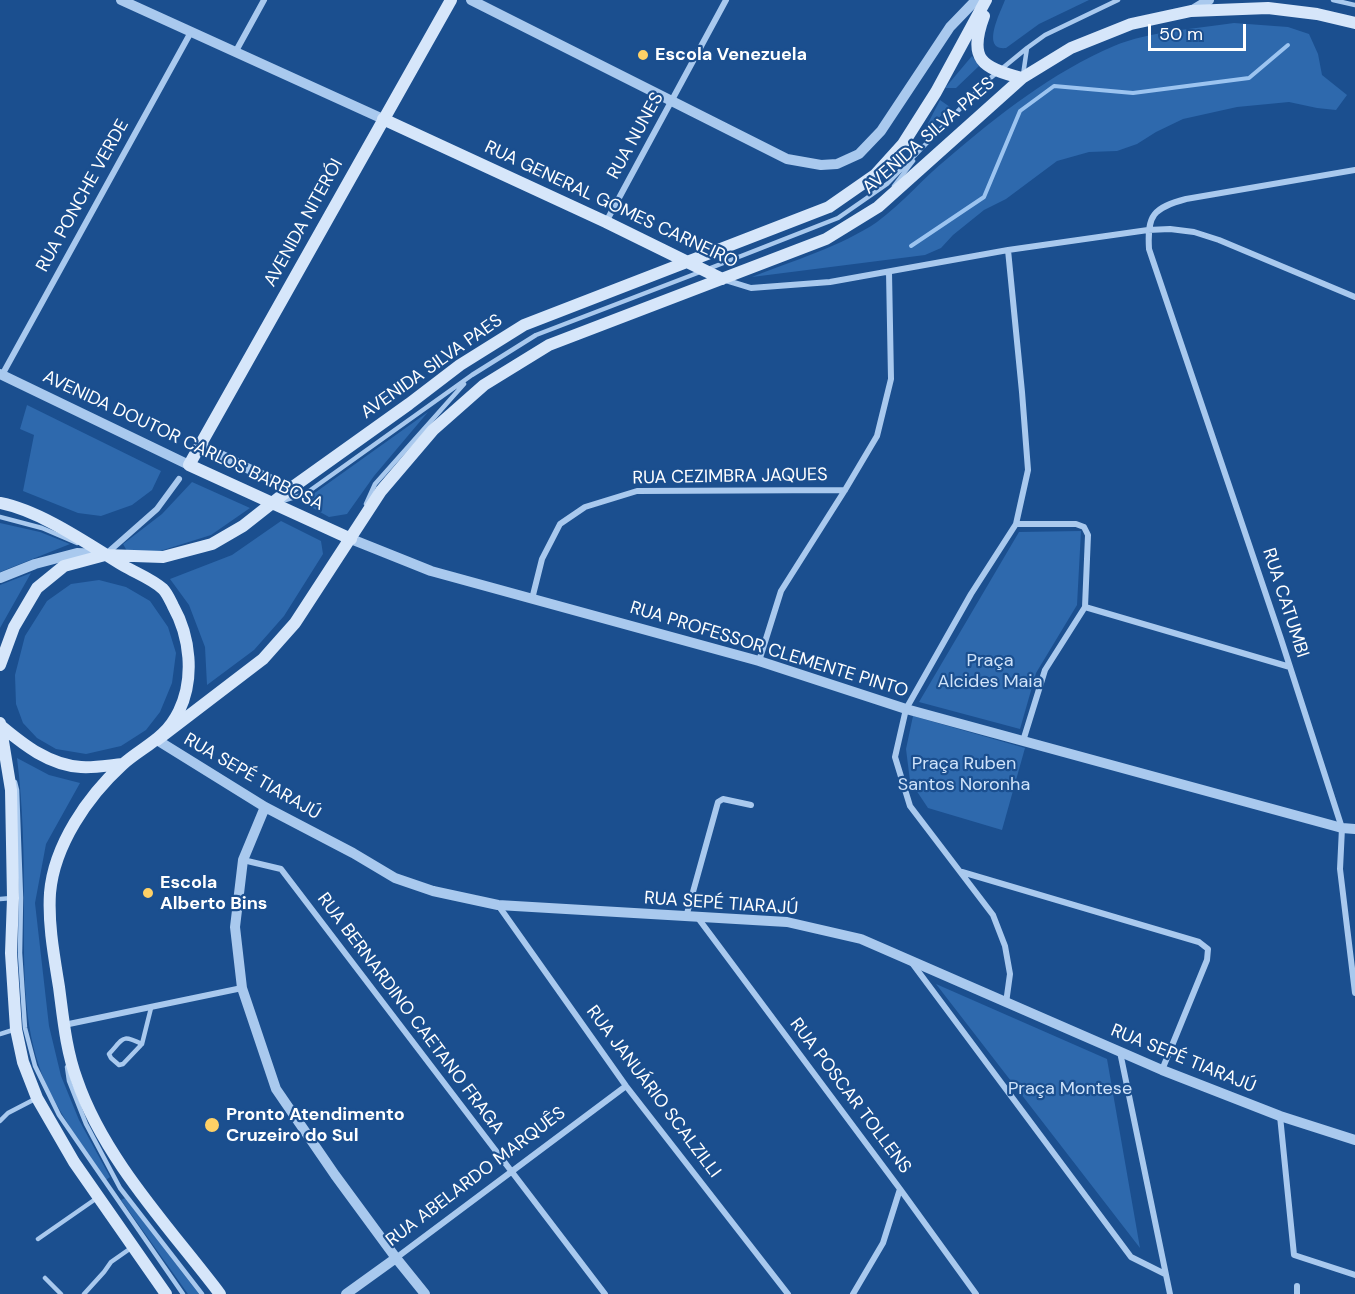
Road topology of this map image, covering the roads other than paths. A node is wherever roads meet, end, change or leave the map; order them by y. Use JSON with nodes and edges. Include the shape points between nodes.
{"nodes":[{"id":1,"x":121,"y":0,"type":"edge"},
{"id":2,"x":264,"y":0,"type":"edge"},
{"id":3,"x":451,"y":0,"type":"edge"},
{"id":4,"x":471,"y":0,"type":"edge"},
{"id":5,"x":726,"y":0,"type":"edge"},
{"id":6,"x":988,"y":0,"type":"edge"},
{"id":7,"x":1118,"y":0,"type":"edge"},
{"id":8,"x":1209,"y":0,"type":"edge"},
{"id":9,"x":1333,"y":0,"type":"edge"},
{"id":10,"x":974,"y":1,"type":"edge"},
{"id":11,"x":1355,"y":5,"type":"edge"},
{"id":12,"x":1191,"y":11,"type":"junction"},
{"id":13,"x":1355,"y":23,"type":"edge"},
{"id":14,"x":191,"y":32,"type":"junction"},
{"id":15,"x":1027,"y":48,"type":"junction"},
{"id":16,"x":236,"y":51,"type":"junction"},
{"id":17,"x":997,"y":72,"type":"junction"},
{"id":18,"x":1022,"y":78,"type":"junction"},
{"id":19,"x":673,"y":100,"type":"junction"},
{"id":20,"x":383,"y":119,"type":"junction"},
{"id":21,"x":926,"y":144,"type":"junction"},
{"id":22,"x":1355,"y":170,"type":"edge"},
{"id":23,"x":878,"y":207,"type":"junction"},
{"id":24,"x":606,"y":222,"type":"junction"},
{"id":25,"x":1148,"y":230,"type":"junction"},
{"id":26,"x":1008,"y":250,"type":"junction"},
{"id":27,"x":684,"y":262,"type":"junction"},
{"id":28,"x":703,"y":271,"type":"junction"},
{"id":29,"x":889,"y":272,"type":"junction"},
{"id":30,"x":722,"y":279,"type":"junction"},
{"id":31,"x":1355,"y":297,"type":"edge"},
{"id":32,"x":1,"y":374,"type":"edge"},
{"id":33,"x":472,"y":375,"type":"junction"},
{"id":34,"x":200,"y":446,"type":"junction"},
{"id":35,"x":189,"y":465,"type":"junction"},
{"id":36,"x":179,"y":479,"type":"dead end"},
{"id":37,"x":290,"y":489,"type":"junction"},
{"id":38,"x":845,"y":490,"type":"junction"},
{"id":39,"x":0,"y":503,"type":"edge"},
{"id":40,"x":271,"y":504,"type":"junction"},
{"id":41,"x":0,"y":517,"type":"edge"},
{"id":42,"x":1016,"y":524,"type":"junction"},
{"id":43,"x":351,"y":539,"type":"junction"},
{"id":44,"x":105,"y":555,"type":"junction"},
{"id":45,"x":0,"y":578,"type":"edge"},
{"id":46,"x":532,"y":599,"type":"junction"},
{"id":47,"x":1085,"y":607,"type":"junction"},
{"id":48,"x":759,"y":661,"type":"junction"},
{"id":49,"x":0,"y":665,"type":"edge"},
{"id":50,"x":1290,"y":667,"type":"junction"},
{"id":51,"x":906,"y":709,"type":"junction"},
{"id":52,"x":0,"y":724,"type":"edge"},
{"id":53,"x":157,"y":740,"type":"junction"},
{"id":54,"x":1023,"y":741,"type":"junction"},
{"id":55,"x":123,"y":764,"type":"junction"},
{"id":56,"x":5,"y":784,"type":"edge"},
{"id":57,"x":6,"y":801,"type":"edge"},
{"id":58,"x":751,"y":805,"type":"dead end"},
{"id":59,"x":264,"y":807,"type":"junction"},
{"id":60,"x":1342,"y":828,"type":"junction"},
{"id":61,"x":1355,"y":829,"type":"edge"},
{"id":62,"x":243,"y":860,"type":"junction"},
{"id":63,"x":961,"y":872,"type":"junction"},
{"id":64,"x":13,"y":898,"type":"junction"},
{"id":65,"x":0,"y":899,"type":"edge"},
{"id":66,"x":498,"y":905,"type":"junction"},
{"id":67,"x":686,"y":917,"type":"junction"},
{"id":68,"x":698,"y":918,"type":"junction"},
{"id":69,"x":6,"y":954,"type":"edge"},
{"id":70,"x":910,"y":961,"type":"junction"},
{"id":71,"x":242,"y":988,"type":"junction"},
{"id":72,"x":1355,"y":993,"type":"edge"},
{"id":73,"x":1006,"y":1003,"type":"junction"},
{"id":74,"x":151,"y":1008,"type":"junction"},
{"id":75,"x":64,"y":1025,"type":"junction"},
{"id":76,"x":15,"y":1029,"type":"junction"},
{"id":77,"x":0,"y":1034,"type":"edge"},
{"id":78,"x":142,"y":1044,"type":"junction"},
{"id":79,"x":1120,"y":1052,"type":"junction"},
{"id":80,"x":1162,"y":1070,"type":"junction"},
{"id":81,"x":626,"y":1086,"type":"junction"},
{"id":82,"x":37,"y":1098,"type":"junction"},
{"id":83,"x":1280,"y":1116,"type":"junction"},
{"id":84,"x":0,"y":1121,"type":"edge"},
{"id":85,"x":1355,"y":1140,"type":"edge"},
{"id":86,"x":512,"y":1171,"type":"junction"},
{"id":87,"x":900,"y":1189,"type":"junction"},
{"id":88,"x":98,"y":1197,"type":"junction"},
{"id":89,"x":38,"y":1239,"type":"dead end"},
{"id":90,"x":133,"y":1246,"type":"junction"},
{"id":91,"x":396,"y":1258,"type":"junction"},
{"id":92,"x":1166,"y":1274,"type":"junction"},
{"id":93,"x":1355,"y":1275,"type":"edge"},
{"id":94,"x":45,"y":1278,"type":"dead end"},
{"id":95,"x":1297,"y":1286,"type":"dead end"},
{"id":96,"x":61,"y":1294,"type":"edge"},
{"id":97,"x":84,"y":1294,"type":"edge"},
{"id":98,"x":166,"y":1294,"type":"edge"},
{"id":99,"x":183,"y":1294,"type":"edge"},
{"id":100,"x":202,"y":1294,"type":"edge"},
{"id":101,"x":220,"y":1294,"type":"edge"},
{"id":102,"x":346,"y":1294,"type":"edge"},
{"id":103,"x":425,"y":1294,"type":"edge"},
{"id":104,"x":605,"y":1294,"type":"edge"},
{"id":105,"x":788,"y":1294,"type":"edge"},
{"id":106,"x":853,"y":1294,"type":"edge"},
{"id":107,"x":976,"y":1294,"type":"edge"},
{"id":108,"x":1170,"y":1294,"type":"edge"},
{"id":109,"x":1297,"y":1294,"type":"edge"}],
"edges":[{"from":1,"to":14,"type":"street","name":"RUA GENERAL GOMES CARNEIRO"},
{"from":2,"to":16,"type":"street"},
{"from":3,"to":20,"type":"main road","name":"AVENIDA NITERÓI"},
{"from":4,"to":19,"type":"street"},
{"from":5,"to":19,"type":"street","name":"RUA NUNES"},
{"from":6,"to":17,"type":"main road","via":[[977,45],[983,61]]},
{"from":6,"to":27,"type":"main road","name":"AVENIDA SILVA PAES","via":[[903,144],[875,175],[829,207]]},
{"from":7,"to":15,"type":"lane","via":[[1045,35]]},
{"from":8,"to":12,"type":"street"},
{"from":9,"to":11,"type":"lane"},
{"from":10,"to":19,"type":"street","via":[[950,27],[881,131],[859,154],[837,164],[787,159]]},
{"from":12,"to":13,"type":"main road","name":"AVENIDA SILVA PAES","via":[[1268,8]]},
{"from":12,"to":18,"type":"main road","name":"AVENIDA SILVA PAES","via":[[1121,28],[1071,48]]},
{"from":14,"to":16,"type":"street","name":"RUA GENERAL GOMES CARNEIRO"},
{"from":14,"to":32,"type":"street","name":"RUA PONCHE VERDE"},
{"from":15,"to":17,"type":"lane"},
{"from":15,"to":18,"type":"lane"},
{"from":16,"to":20,"type":"street","name":"RUA GENERAL GOMES CARNEIRO"},
{"from":17,"to":18,"type":"main road"},
{"from":17,"to":21,"type":"lane"},
{"from":18,"to":23,"type":"main road","name":"AVENIDA SILVA PAES"},
{"from":19,"to":24,"type":"street","name":"RUA NUNES"},
{"from":20,"to":24,"type":"main road","name":"RUA GENERAL GOMES CARNEIRO"},
{"from":20,"to":34,"type":"main road","name":"AVENIDA NITERÓI"},
{"from":21,"to":23,"type":"lane"},
{"from":21,"to":28,"type":"lane","via":[[887,184],[838,218]]},
{"from":22,"to":25,"type":"street","via":[[1168,204],[1151,219]]},
{"from":23,"to":30,"type":"main road","name":"AVENIDA SILVA PAES","via":[[826,239]]},
{"from":24,"to":27,"type":"main road","name":"RUA GENERAL GOMES CARNEIRO"},
{"from":25,"to":26,"type":"street","name":"RUA GENERAL GOMES CARNEIRO"},
{"from":25,"to":31,"type":"street","name":"RUA GENERAL GOMES CARNEIRO","via":[[1194,232],[1219,240]]},
{"from":25,"to":50,"type":"street","name":"RUA CATUMBI","via":[[1149,249]]},
{"from":26,"to":29,"type":"street","name":"RUA GENERAL GOMES CARNEIRO"},
{"from":26,"to":42,"type":"street","via":[[1028,470]]},
{"from":27,"to":28,"type":"main road","name":"RUA GENERAL GOMES CARNEIRO"},
{"from":27,"to":37,"type":"main road","name":"AVENIDA SILVA PAES","via":[[524,325],[460,365]]},
{"from":28,"to":30,"type":"main road","name":"RUA GENERAL GOMES CARNEIRO"},
{"from":28,"to":33,"type":"lane","via":[[536,335]]},
{"from":29,"to":30,"type":"street","name":"RUA GENERAL GOMES CARNEIRO","via":[[830,282],[751,288]]},
{"from":29,"to":38,"type":"street","via":[[891,379],[877,436]]},
{"from":30,"to":43,"type":"main road","name":"AVENIDA SILVA PAES","via":[[549,345],[484,385],[433,430],[381,491]]},
{"from":32,"to":35,"type":"street","name":"AVENIDA DOUTOR CARLOS BARBOSA"},
{"from":33,"to":40,"type":"lane","via":[[305,494]]},
{"from":33,"to":43,"type":"lane","via":[[375,484]]},
{"from":34,"to":35,"type":"main road","name":"AVENIDA NITERÓI"},
{"from":34,"to":37,"type":"street"},
{"from":35,"to":40,"type":"main road","name":"AVENIDA DOUTOR CARLOS BARBOSA"},
{"from":36,"to":44,"type":"street","via":[[158,509]]},
{"from":37,"to":40,"type":"main road","name":"AVENIDA SILVA PAES"},
{"from":38,"to":46,"type":"street","name":"RUA CEZIMBRA JAQUES","via":[[637,492],[585,507],[560,524],[542,559]]},
{"from":38,"to":48,"type":"street","via":[[781,591]]},
{"from":39,"to":44,"type":"main road","via":[[63,529]]},
{"from":40,"to":43,"type":"main road","name":"AVENIDA DOUTOR CARLOS BARBOSA"},
{"from":40,"to":44,"type":"main road","name":"AVENIDA SILVA PAES","via":[[212,544],[162,557]]},
{"from":41,"to":44,"type":"lane","via":[[42,528]]},
{"from":42,"to":47,"type":"street","via":[[1084,527],[1088,535]]},
{"from":42,"to":51,"type":"street"},
{"from":43,"to":46,"type":"street","name":"RUA PROFESSOR CLEMENTE PINTO","via":[[431,572]]},
{"from":43,"to":53,"type":"main road","name":"AVENIDA SILVA PAES","via":[[295,623],[263,659]]},
{"from":44,"to":45,"type":"street","via":[[77,552]]},
{"from":44,"to":49,"type":"main road","via":[[64,566],[37,588],[14,627]]},
{"from":44,"to":53,"type":"main road","via":[[164,589],[188,648],[188,684],[179,711]]},
{"from":46,"to":48,"type":"street","name":"RUA PROFESSOR CLEMENTE PINTO"},
{"from":47,"to":50,"type":"street"},
{"from":47,"to":54,"type":"street","via":[[1045,670]]},
{"from":48,"to":51,"type":"street","name":"RUA PROFESSOR CLEMENTE PINTO"},
{"from":50,"to":60,"type":"street","name":"RUA CATUMBI"},
{"from":51,"to":54,"type":"street","name":"RUA PROFESSOR CLEMENTE PINTO"},
{"from":51,"to":63,"type":"street","via":[[895,757],[910,806]]},
{"from":52,"to":55,"type":"main road","via":[[26,747],[52,760],[81,767]]},
{"from":52,"to":56,"type":"main road"},
{"from":52,"to":99,"type":"lane","via":[[17,790],[20,953],[25,1028],[35,1066],[59,1115]]},
{"from":53,"to":55,"type":"main road","name":"AVENIDA SILVA PAES"},
{"from":53,"to":59,"type":"street","name":"RUA SEPÉ TIARAJÚ"},
{"from":54,"to":60,"type":"street","name":"RUA PROFESSOR CLEMENTE PINTO"},
{"from":55,"to":75,"type":"main road","name":"AVENIDA SILVA PAES","via":[[89,800],[61,849],[50,891],[51,933]]},
{"from":56,"to":57,"type":"main road"},
{"from":57,"to":64,"type":"main road"},
{"from":58,"to":67,"type":"street","via":[[723,799],[718,802]]},
{"from":59,"to":62,"type":"street"},
{"from":59,"to":66,"type":"street","name":"RUA SEPÉ TIARAJÚ","via":[[395,878]]},
{"from":60,"to":61,"type":"street","name":"RUA PROFESSOR CLEMENTE PINTO"},
{"from":60,"to":72,"type":"street","name":"RUA CATUMBI","via":[[1340,869]]},
{"from":62,"to":71,"type":"street","via":[[235,927]]},
{"from":62,"to":86,"type":"street","name":"RUA BERNARDINO CAETANO FRAGA","via":[[280,869]]},
{"from":63,"to":73,"type":"street","via":[[993,915],[1005,946],[1010,974]]},
{"from":63,"to":80,"type":"street","via":[[1199,942],[1208,949]]},
{"from":64,"to":65,"type":"lane"},
{"from":64,"to":69,"type":"main road"},
{"from":66,"to":67,"type":"street","name":"RUA SEPÉ TIARAJÚ"},
{"from":66,"to":81,"type":"street","name":"RUA JANUÁRIO SCALZILLI"},
{"from":67,"to":68,"type":"street","name":"RUA SEPÉ TIARAJÚ"},
{"from":68,"to":70,"type":"street","name":"RUA SEPÉ TIARAJÚ","via":[[787,922],[861,939]]},
{"from":68,"to":87,"type":"street","name":"RUA POSCAR TOLLENS"},
{"from":69,"to":76,"type":"main road"},
{"from":70,"to":73,"type":"street","name":"RUA SEPÉ TIARAJÚ"},
{"from":70,"to":92,"type":"street","via":[[1131,1257]]},
{"from":71,"to":74,"type":"street"},
{"from":71,"to":91,"type":"street","via":[[276,1089]]},
{"from":73,"to":79,"type":"street","name":"RUA SEPÉ TIARAJÚ"},
{"from":74,"to":75,"type":"street"},
{"from":74,"to":78,"type":"lane"},
{"from":75,"to":100,"type":"lane","via":[[69,1081],[86,1124],[120,1188]]},
{"from":75,"to":101,"type":"main road","name":"AVENIDA SILVA PAES","via":[[76,1079],[100,1132]]},
{"from":76,"to":77,"type":"lane"},
{"from":76,"to":82,"type":"main road"},
{"from":78,"to":78,"type":"lane","via":[[123,1064],[119,1065],[109,1054],[124,1038]]},
{"from":79,"to":80,"type":"street","name":"RUA SEPÉ TIARAJÚ"},
{"from":79,"to":92,"type":"street"},
{"from":80,"to":83,"type":"street","name":"RUA SEPÉ TIARAJÚ"},
{"from":81,"to":86,"type":"street","name":"RUA ABELARDO MARQUÊS"},
{"from":81,"to":105,"type":"street","name":"RUA JANUÁRIO SCALZILLI"},
{"from":82,"to":84,"type":"lane"},
{"from":82,"to":88,"type":"main road"},
{"from":83,"to":85,"type":"street","name":"RUA SEPÉ TIARAJÚ"},
{"from":83,"to":93,"type":"street","via":[[1294,1255]]},
{"from":86,"to":91,"type":"street","name":"RUA ABELARDO MARQUÊS"},
{"from":86,"to":104,"type":"street","name":"RUA BERNARDINO CAETANO FRAGA"},
{"from":87,"to":106,"type":"street","via":[[883,1243]]},
{"from":87,"to":107,"type":"street","name":"RUA POSCAR TOLLENS"},
{"from":88,"to":89,"type":"lane"},
{"from":88,"to":90,"type":"main road"},
{"from":90,"to":97,"type":"lane","via":[[111,1262]]},
{"from":90,"to":98,"type":"main road"},
{"from":91,"to":102,"type":"street","name":"RUA ABELARDO MARQUÊS"},
{"from":91,"to":103,"type":"street"},
{"from":92,"to":108,"type":"street"},
{"from":94,"to":96,"type":"lane"},
{"from":95,"to":109,"type":"street"}]}
